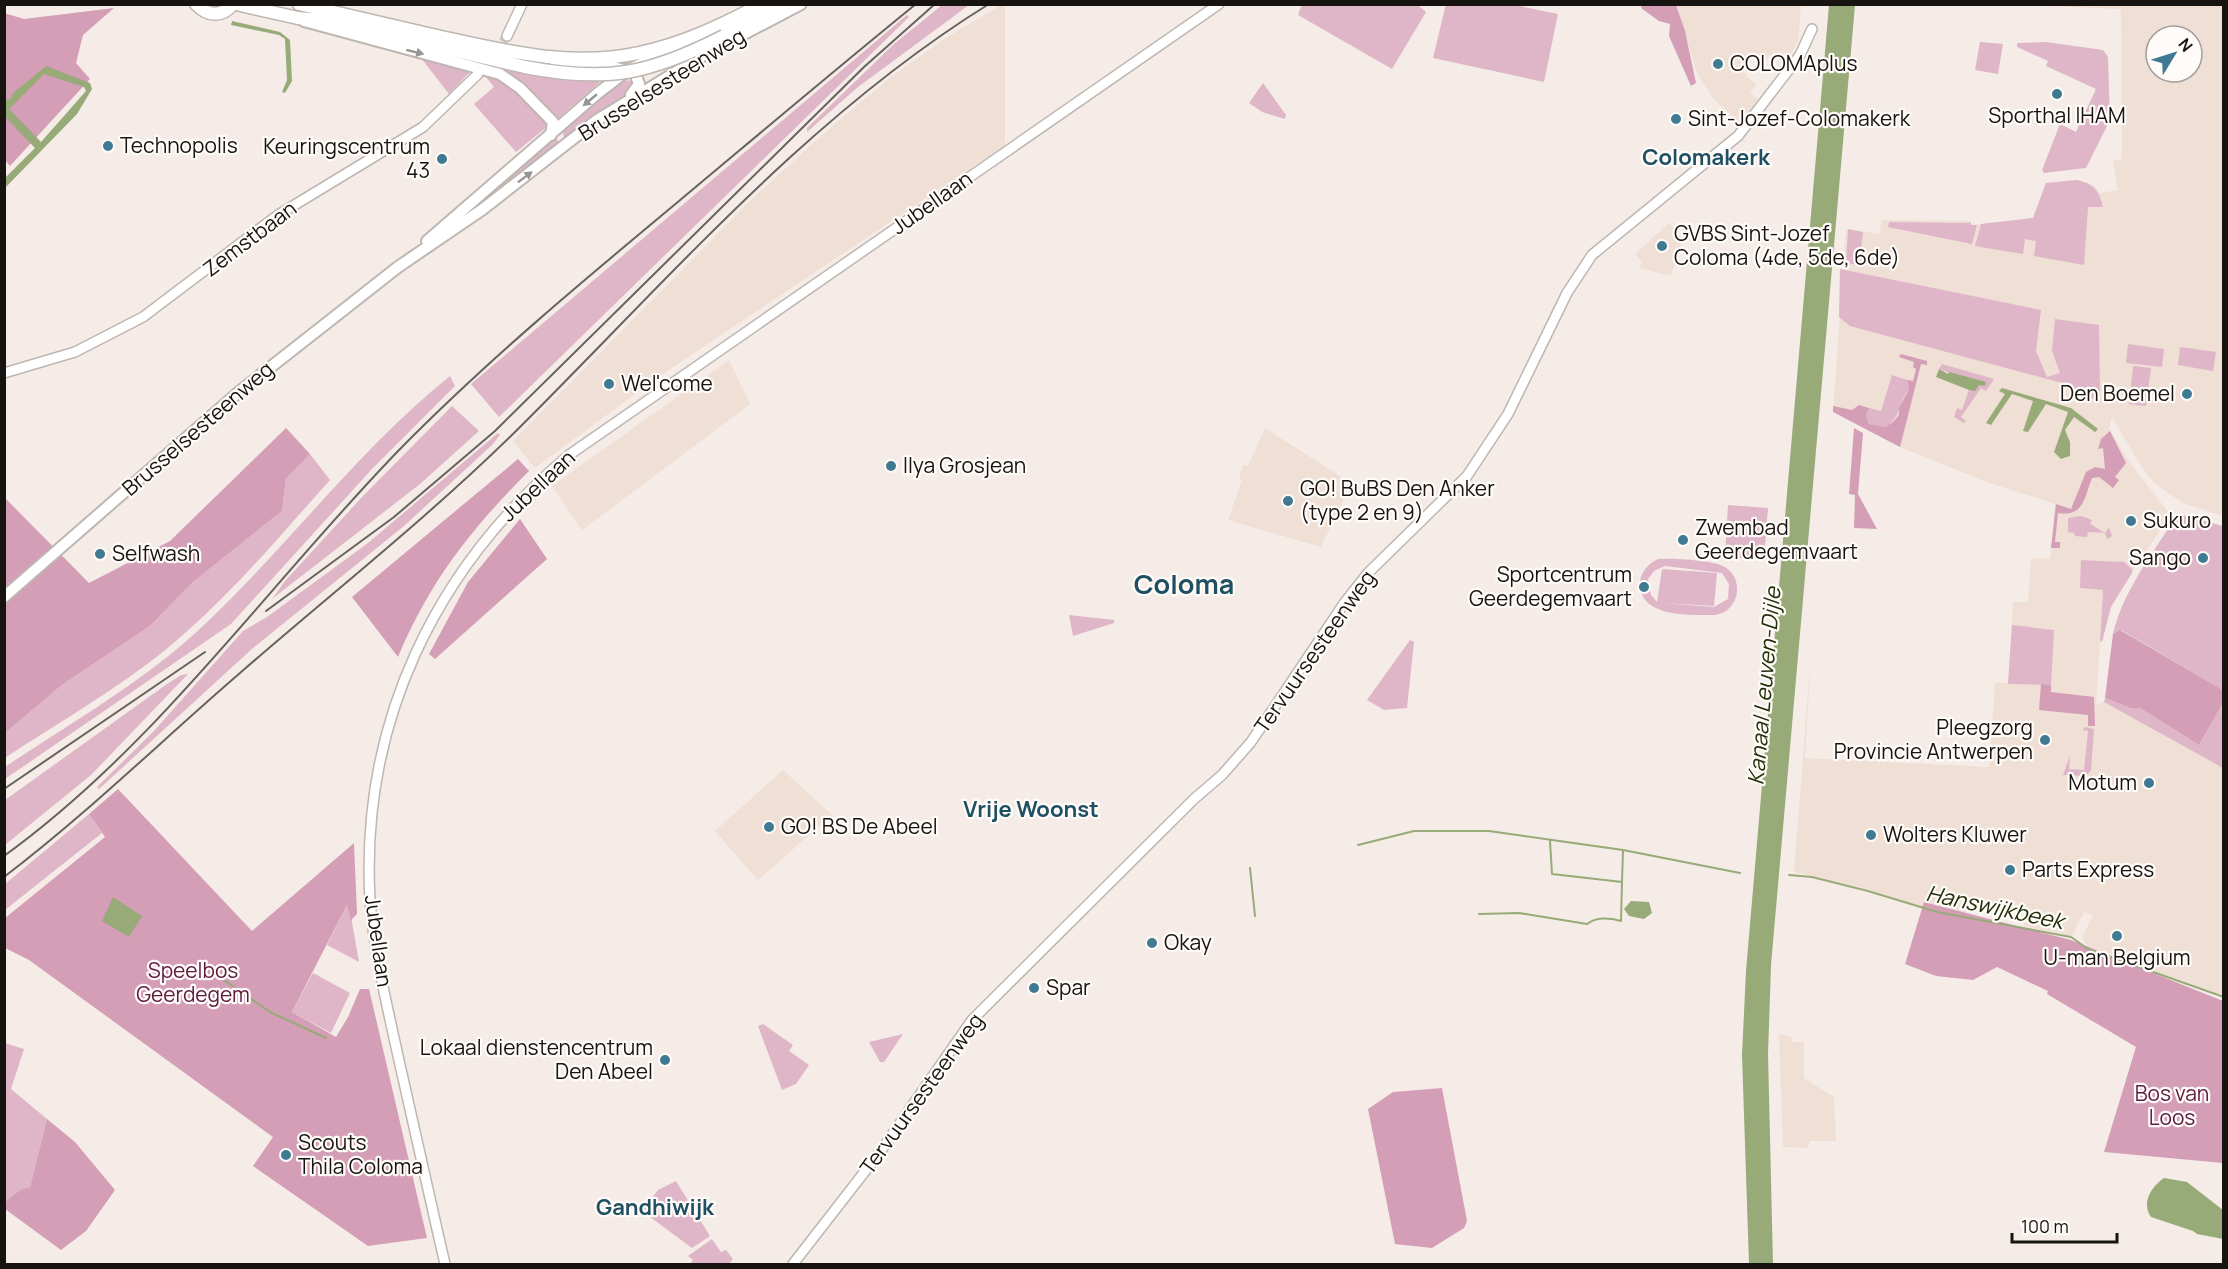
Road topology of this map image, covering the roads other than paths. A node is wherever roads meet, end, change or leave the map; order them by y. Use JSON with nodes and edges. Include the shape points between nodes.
{"nodes":[{"id":1,"x":196,"y":4,"type":"edge"},
{"id":2,"x":235,"y":4,"type":"edge"},
{"id":3,"x":300,"y":4,"type":"edge"},
{"id":4,"x":522,"y":4,"type":"edge"},
{"id":5,"x":762,"y":4,"type":"edge"},
{"id":6,"x":784,"y":4,"type":"edge"},
{"id":7,"x":801,"y":4,"type":"edge"},
{"id":8,"x":1218,"y":4,"type":"edge"},
{"id":9,"x":298,"y":18,"type":"junction"},
{"id":10,"x":1812,"y":29,"type":"dead end"},
{"id":11,"x":507,"y":36,"type":"tunnel mouth"},
{"id":12,"x":693,"y":38,"type":"junction"},
{"id":13,"x":652,"y":59,"type":"junction"},
{"id":14,"x":528,"y":62,"type":"junction"},
{"id":15,"x":628,"y":70,"type":"junction"},
{"id":16,"x":478,"y":74,"type":"tunnel mouth"},
{"id":17,"x":662,"y":80,"type":"junction"},
{"id":18,"x":597,"y":120,"type":"junction"},
{"id":19,"x":551,"y":135,"type":"junction"},
{"id":20,"x":468,"y":212,"type":"junction"},
{"id":21,"x":4,"y":373,"type":"edge"},
{"id":22,"x":4,"y":597,"type":"edge"},
{"id":23,"x":445,"y":1264,"type":"edge"},
{"id":24,"x":793,"y":1264,"type":"edge"}],
"edges":[{"from":1,"to":2,"type":"highway","via":[[213,14]]},
{"from":2,"to":9,"type":"highway"},
{"from":3,"to":14,"type":"highway"},
{"from":4,"to":11,"type":"street"},
{"from":5,"to":12,"type":"highway","name":"Brusselsesteenweg"},
{"from":6,"to":14,"type":"highway","bridge":true,"via":[[679,58],[636,71],[586,75]]},
{"from":7,"to":17,"type":"main road","name":"Brusselsesteenweg"},
{"from":8,"to":23,"type":"street","name":"Jubellaan","via":[[569,455],[503,517],[442,601],[405,676],[390,721],[370,824],[369,876],[382,982]]},
{"from":9,"to":14,"type":"highway"},
{"from":9,"to":19,"type":"main road","one_way":true,"via":[[500,74],[520,88],[553,122]]},
{"from":10,"to":24,"type":"street","name":"Tervuursesteenweg","via":[[1800,55],[1738,136],[1592,255],[1567,293],[1508,414],[1467,476],[1361,581],[1251,742],[1222,775],[972,1020],[880,1152]]},
{"from":12,"to":13,"type":"main road","name":"Brusselsesteenweg"},
{"from":12,"to":14,"type":"highway","via":[[625,55]]},
{"from":13,"to":15,"type":"main road","name":"Brusselsesteenweg"},
{"from":13,"to":17,"type":"main road","via":[[647,66],[648,74]]},
{"from":14,"to":15,"type":"main road"},
{"from":15,"to":18,"type":"main road","via":[[637,76],[638,88]]},
{"from":15,"to":19,"type":"main road","name":"Brusselsesteenweg","one_way":true},
{"from":16,"to":21,"type":"street","name":"Zemstbaan","via":[[423,127],[278,215],[142,316],[75,352]]},
{"from":17,"to":18,"type":"main road","name":"Brusselsesteenweg"},
{"from":20,"to":18,"type":"main road","name":"Brusselsesteenweg","one_way":true},
{"from":19,"to":20,"type":"main road","name":"Brusselsesteenweg"},
{"from":20,"to":22,"type":"main road","name":"Brusselsesteenweg","via":[[239,392]]}]}
